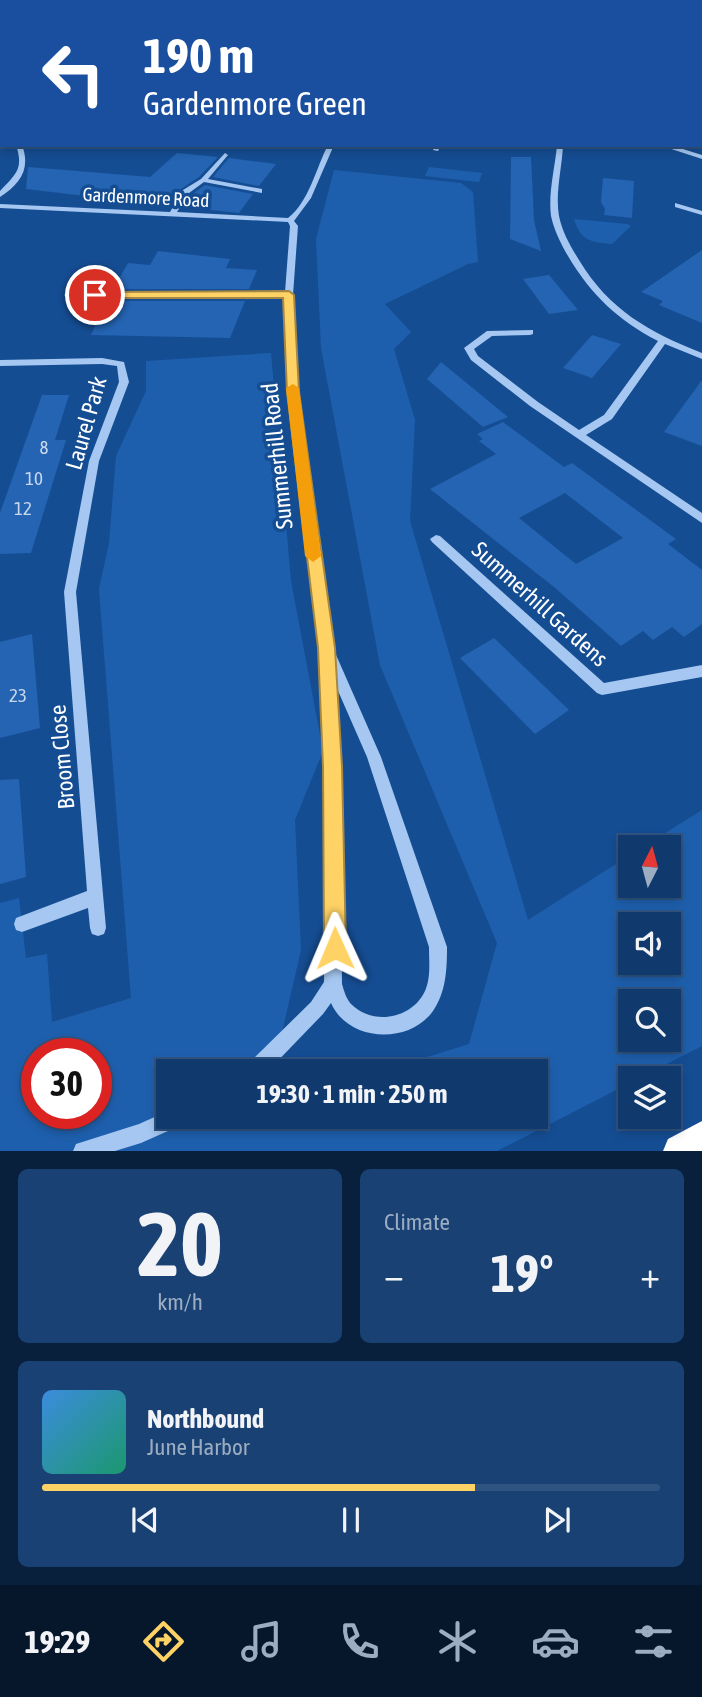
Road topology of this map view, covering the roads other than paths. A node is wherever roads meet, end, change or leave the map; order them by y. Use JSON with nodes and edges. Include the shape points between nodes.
{"nodes":[{"id":1,"x":20,"y":147,"type":"edge"},
{"id":2,"x":330,"y":147,"type":"edge"},
{"id":3,"x":560,"y":147,"type":"edge"},
{"id":4,"x":669,"y":147,"type":"edge"},
{"id":5,"x":225,"y":155,"type":"dead end"},
{"id":6,"x":702,"y":157,"type":"edge"},
{"id":7,"x":203,"y":180,"type":"junction"},
{"id":8,"x":259,"y":191,"type":"dead end"},
{"id":9,"x":0,"y":195,"type":"edge"},
{"id":10,"x":678,"y":205,"type":"dead end"},
{"id":11,"x":0,"y":206,"type":"edge"},
{"id":12,"x":702,"y":213,"type":"edge"},
{"id":13,"x":172,"y":214,"type":"junction"},
{"id":14,"x":290,"y":220,"type":"junction"},
{"id":15,"x":102,"y":276,"type":"dead end"},
{"id":16,"x":68,"y":295,"type":"dead end"},
{"id":17,"x":95,"y":295,"type":"junction"},
{"id":18,"x":289,"y":295,"type":"junction"},
{"id":19,"x":530,"y":332,"type":"dead end"},
{"id":20,"x":663,"y":341,"type":"junction"},
{"id":21,"x":702,"y":356,"type":"edge"},
{"id":22,"x":0,"y":363,"type":"edge"},
{"id":23,"x":579,"y":435,"type":"junction"},
{"id":24,"x":702,"y":519,"type":"edge"},
{"id":25,"x":436,"y":539,"type":"dead end"},
{"id":26,"x":72,"y":613,"type":"joint"},
{"id":27,"x":326,"y":648,"type":"junction"},
{"id":28,"x":702,"y":671,"type":"edge"},
{"id":29,"x":94,"y":897,"type":"junction"},
{"id":30,"x":22,"y":924,"type":"dead end"},
{"id":31,"x":98,"y":928,"type":"dead end"},
{"id":32,"x":333,"y":984,"type":"junction"},
{"id":33,"x":268,"y":1059,"type":"edge"},
{"id":34,"x":156,"y":1126,"type":"edge"},
{"id":35,"x":702,"y":1138,"type":"edge"},
{"id":36,"x":83,"y":1151,"type":"edge"},
{"id":37,"x":680,"y":1151,"type":"edge"}],
"edges":[{"from":1,"to":9,"type":"street","via":[[23,168]]},
{"from":2,"to":14,"type":"street","via":[[303,208]]},
{"from":3,"to":20,"type":"street","via":[[555,214],[566,246],[587,284],[613,311]]},
{"from":4,"to":6,"type":"street"},
{"from":5,"to":7,"type":"street"},
{"from":7,"to":8,"type":"street"},
{"from":7,"to":13,"type":"street","via":[[186,192]]},
{"from":10,"to":12,"type":"street"},
{"from":11,"to":13,"type":"street","name":"Gardenmore Road"},
{"from":13,"to":14,"type":"street","name":"Gardenmore Road"},
{"from":14,"to":18,"type":"street","name":"Summerhill Road","via":[[294,226]]},
{"from":15,"to":17,"type":"street"},
{"from":16,"to":17,"type":"street"},
{"from":17,"to":18,"type":"street"},
{"from":18,"to":27,"type":"street","name":"Summerhill Road","via":[[293,392]]},
{"from":19,"to":23,"type":"street","via":[[489,333],[469,348],[474,358]]},
{"from":20,"to":21,"type":"street"},
{"from":20,"to":23,"type":"street","via":[[608,417]]},
{"from":22,"to":26,"type":"street","name":"Laurel Park","via":[[121,364],[124,382],[94,461],[70,592]]},
{"from":23,"to":24,"type":"street"},
{"from":25,"to":28,"type":"street","name":"Summerhill Gardens","via":[[602,689]]},
{"from":26,"to":29,"type":"street","name":"Broom Close","via":[[88,774]]},
{"from":27,"to":32,"type":"street","name":"Summerhill Road","via":[[333,767]]},
{"from":27,"to":32,"type":"street","name":"Summerhill Road","via":[[374,757],[438,947],[438,975],[431,998],[413,1018],[389,1027],[364,1023],[343,1008]]},
{"from":29,"to":30,"type":"street"},
{"from":29,"to":31,"type":"street","name":"Broom Close"},
{"from":32,"to":33,"type":"street","via":[[317,1008]]},
{"from":34,"to":36,"type":"street"},
{"from":35,"to":37,"type":"highway"}]}
